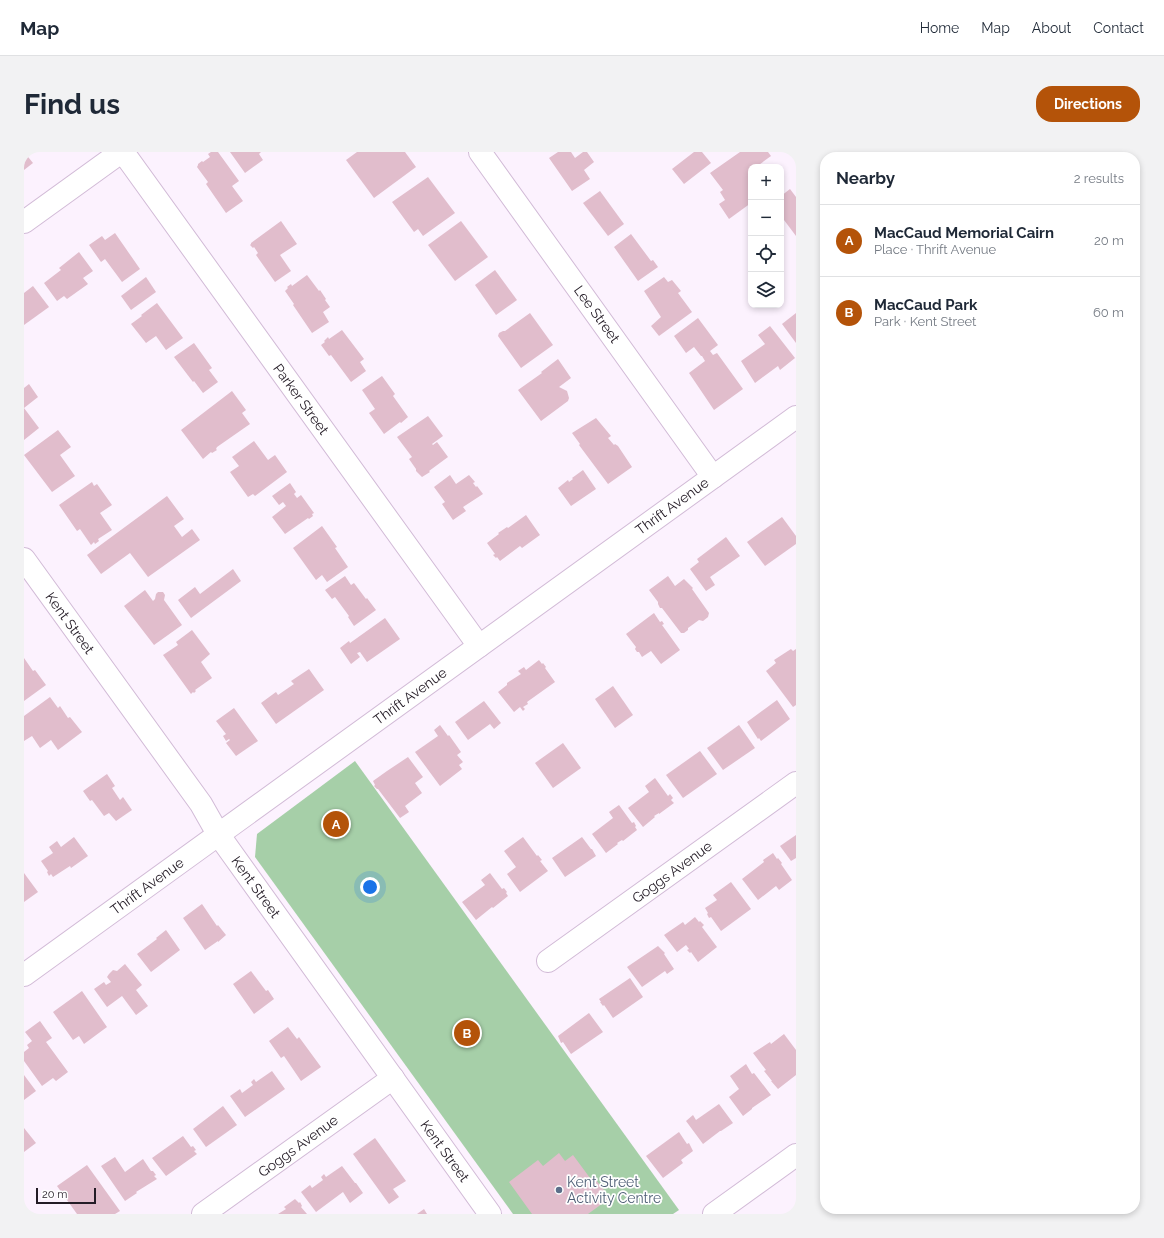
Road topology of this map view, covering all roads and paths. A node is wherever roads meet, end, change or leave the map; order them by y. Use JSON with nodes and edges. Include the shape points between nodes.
{"nodes":[{"id":1,"x":122,"y":152,"type":"edge"},
{"id":2,"x":480,"y":152,"type":"edge"},
{"id":3,"x":24,"y":222,"type":"edge"},
{"id":4,"x":796,"y":417,"type":"edge"},
{"id":5,"x":714,"y":477,"type":"junction"},
{"id":6,"x":24,"y":559,"type":"edge"},
{"id":7,"x":479,"y":646,"type":"junction"},
{"id":8,"x":796,"y":783,"type":"edge"},
{"id":9,"x":218,"y":834,"type":"junction"},
{"id":10,"x":548,"y":961,"type":"dead end"},
{"id":11,"x":24,"y":975,"type":"edge"},
{"id":12,"x":393,"y":1078,"type":"junction"},
{"id":13,"x":796,"y":1155,"type":"edge"},
{"id":14,"x":204,"y":1214,"type":"edge"},
{"id":15,"x":490,"y":1214,"type":"edge"},
{"id":16,"x":714,"y":1214,"type":"edge"}],
"edges":[{"from":1,"to":3,"type":"street"},
{"from":1,"to":7,"type":"street","name":"Parker Street"},
{"from":2,"to":5,"type":"street","name":"Lee Street"},
{"from":4,"to":5,"type":"street","name":"Thrift Avenue"},
{"from":5,"to":7,"type":"street","name":"Thrift Avenue"},
{"from":6,"to":9,"type":"street","name":"Kent Street","via":[[201,804]]},
{"from":7,"to":9,"type":"street","name":"Thrift Avenue"},
{"from":8,"to":10,"type":"street","name":"Goggs Avenue"},
{"from":9,"to":11,"type":"street","name":"Thrift Avenue"},
{"from":9,"to":12,"type":"street","name":"Kent Street"},
{"from":12,"to":14,"type":"street","name":"Goggs Avenue"},
{"from":12,"to":15,"type":"street","name":"Kent Street"},
{"from":13,"to":16,"type":"street"}]}
